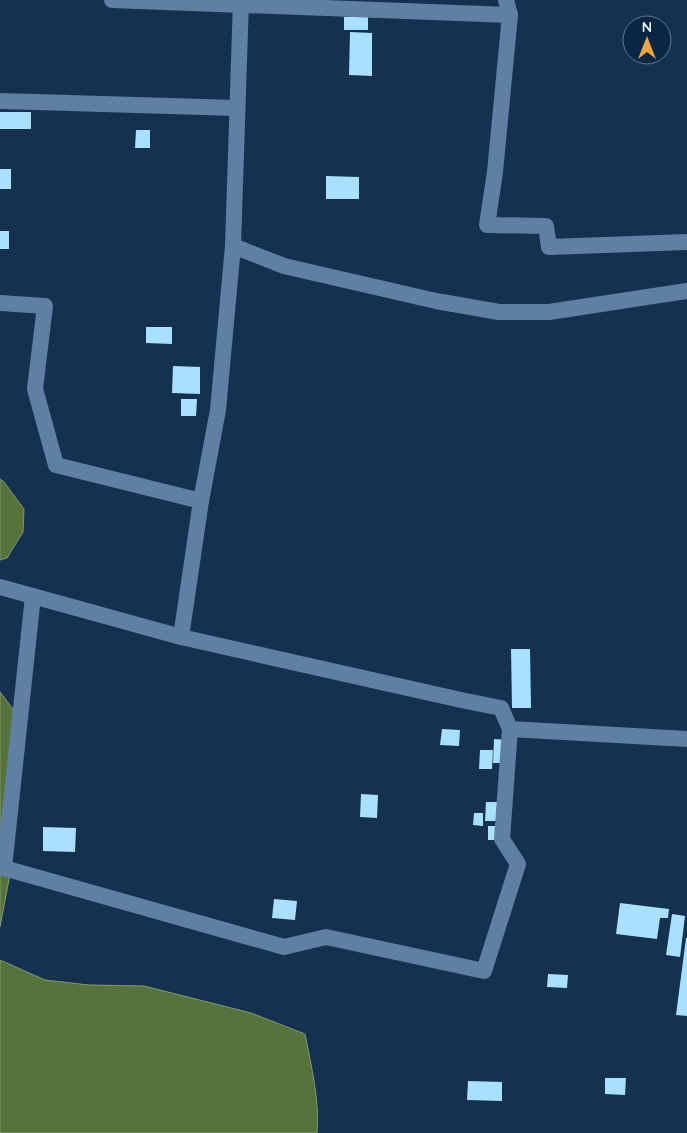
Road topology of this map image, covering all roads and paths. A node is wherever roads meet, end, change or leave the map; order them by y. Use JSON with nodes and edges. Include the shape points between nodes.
{"nodes":[{"id":1,"x":112,"y":0,"type":"edge"},
{"id":2,"x":241,"y":2,"type":"edge"},
{"id":3,"x":508,"y":7,"type":"edge"},
{"id":4,"x":0,"y":101,"type":"edge"},
{"id":5,"x":237,"y":108,"type":"junction"},
{"id":6,"x":687,"y":242,"type":"edge"},
{"id":7,"x":233,"y":246,"type":"junction"},
{"id":8,"x":687,"y":291,"type":"edge"},
{"id":9,"x":0,"y":303,"type":"edge"},
{"id":10,"x":201,"y":500,"type":"junction"},
{"id":11,"x":0,"y":587,"type":"edge"},
{"id":12,"x":33,"y":596,"type":"junction"},
{"id":13,"x":181,"y":637,"type":"junction"},
{"id":14,"x":510,"y":729,"type":"junction"},
{"id":15,"x":687,"y":739,"type":"edge"}],
"edges":[{"from":1,"to":2,"type":"street"},
{"from":2,"to":3,"type":"street"},
{"from":2,"to":5,"type":"street"},
{"from":3,"to":6,"type":"street","via":[[495,172],[487,225],[546,226],[549,247]]},
{"from":4,"to":5,"type":"street"},
{"from":5,"to":7,"type":"street"},
{"from":7,"to":8,"type":"street","via":[[284,266],[499,312],[548,312]]},
{"from":7,"to":10,"type":"street","via":[[218,410]]},
{"from":9,"to":10,"type":"street","via":[[45,306],[35,389],[56,465]]},
{"from":10,"to":13,"type":"street"},
{"from":11,"to":12,"type":"street"},
{"from":12,"to":13,"type":"street"},
{"from":12,"to":14,"type":"street","via":[[4,868],[284,947],[326,937],[484,971],[518,864],[502,839]]},
{"from":13,"to":14,"type":"street","via":[[501,708]]},
{"from":14,"to":15,"type":"street"}]}
